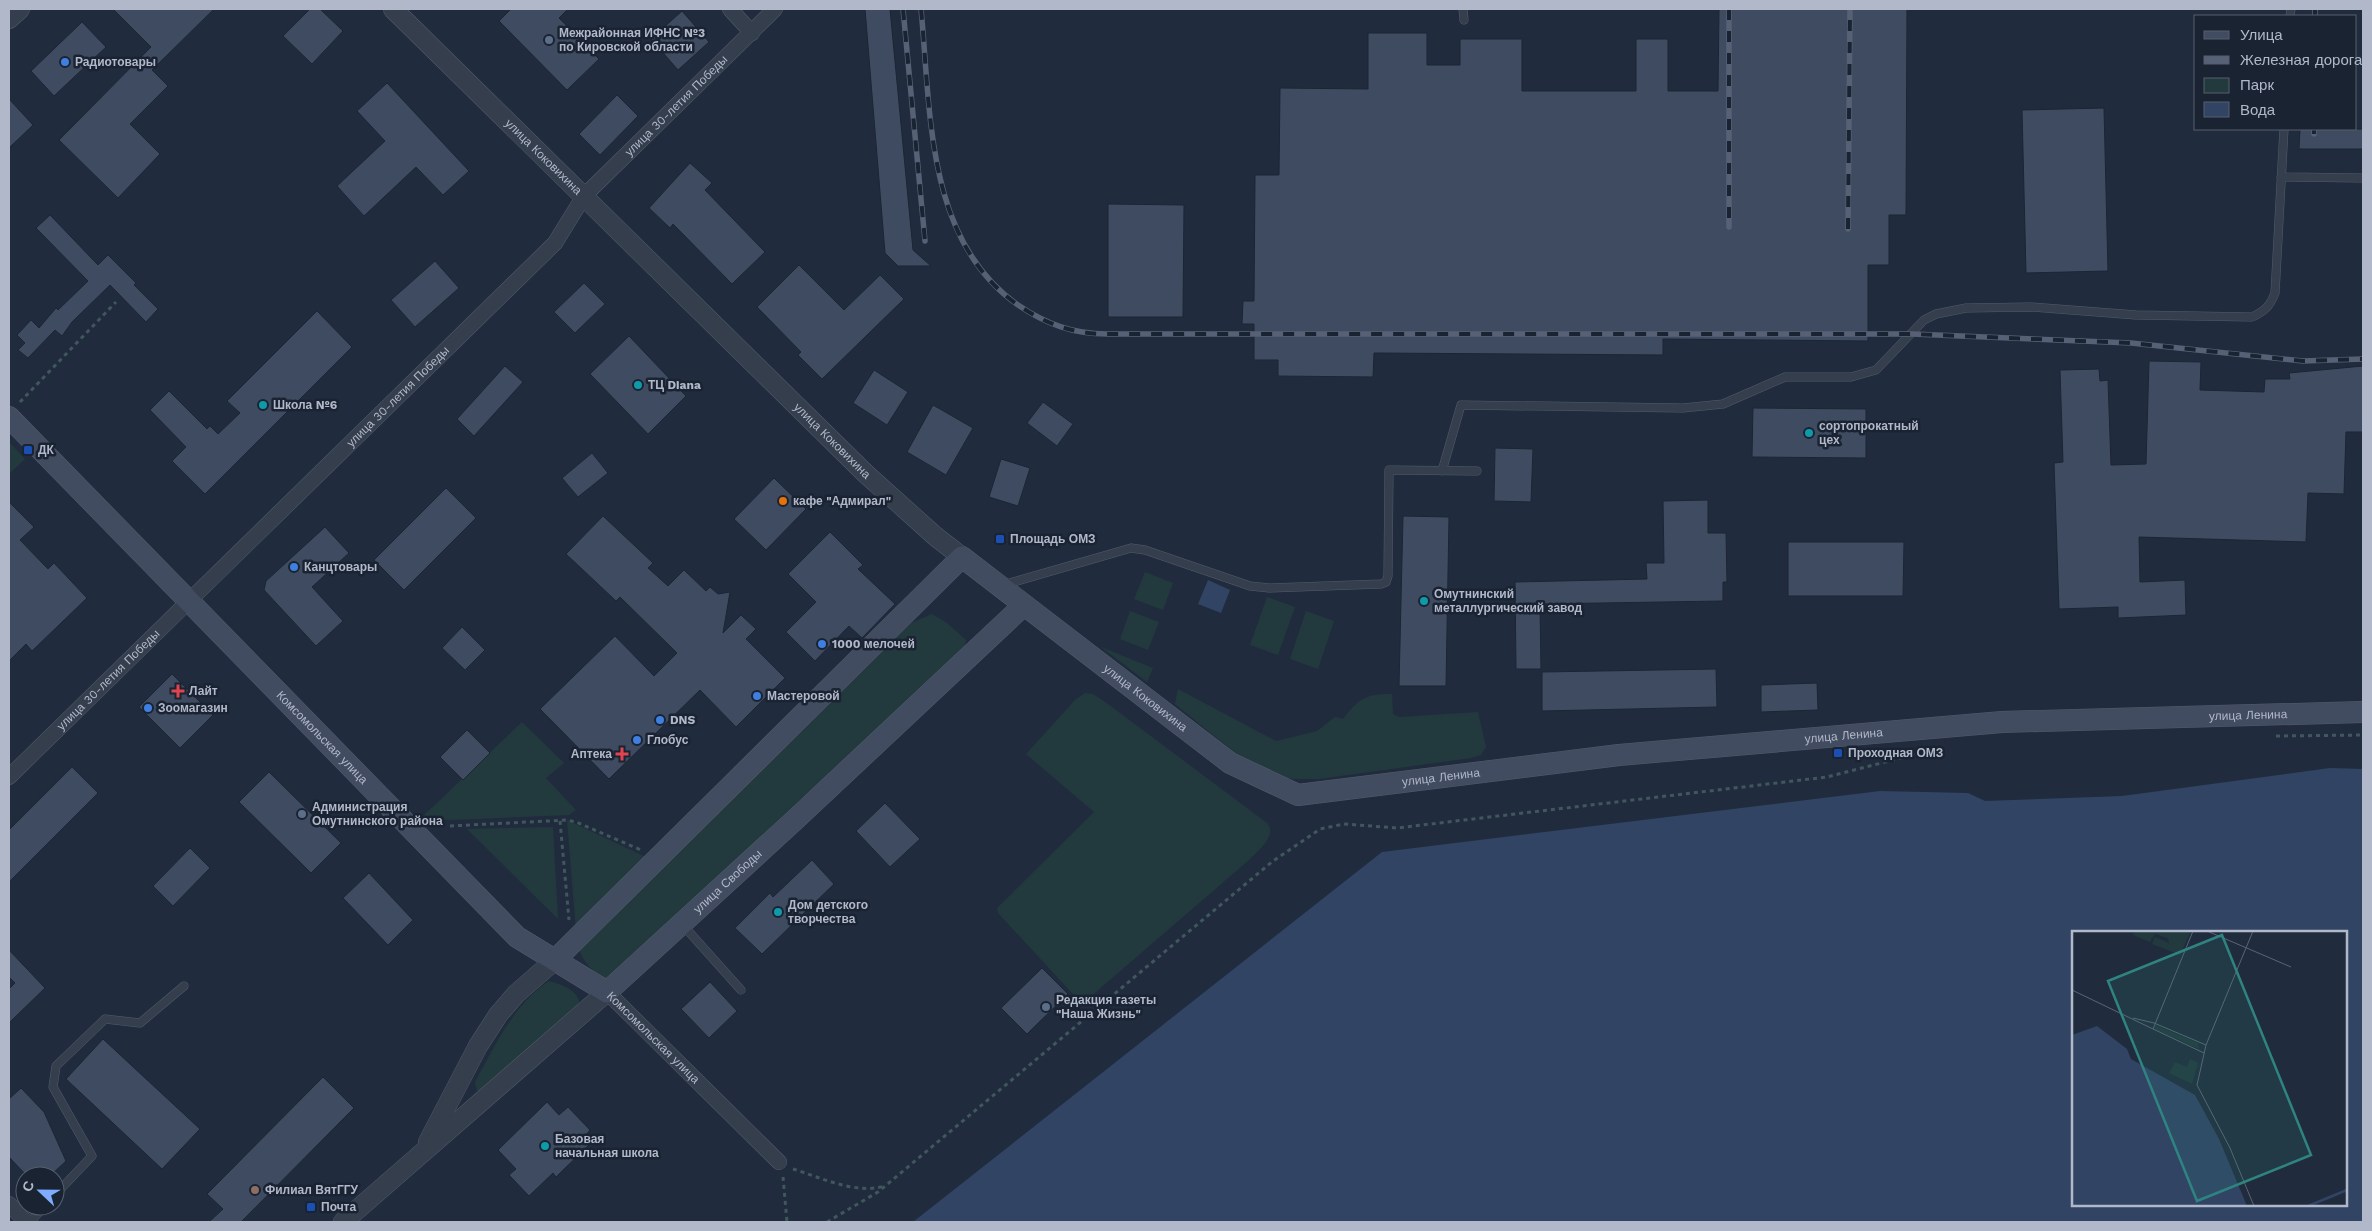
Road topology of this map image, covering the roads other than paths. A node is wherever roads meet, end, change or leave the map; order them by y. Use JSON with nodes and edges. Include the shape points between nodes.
{"nodes":[{"id":1,"x":20,"y":9,"type":"edge"},
{"id":2,"x":393,"y":9,"type":"edge"},
{"id":3,"x":730,"y":9,"type":"edge"},
{"id":4,"x":775,"y":9,"type":"edge"},
{"id":5,"x":1463,"y":9,"type":"edge"},
{"id":6,"x":9,"y":20,"type":"edge"},
{"id":7,"x":1464,"y":20,"type":"dead end"},
{"id":8,"x":752,"y":33,"type":"junction"},
{"id":9,"x":2284,"y":130,"type":"edge"},
{"id":10,"x":2281,"y":177,"type":"junction"},
{"id":11,"x":2363,"y":178,"type":"edge"},
{"id":12,"x":584,"y":196,"type":"junction"},
{"id":13,"x":12,"y":412,"type":"edge"},
{"id":14,"x":1442,"y":471,"type":"junction"},
{"id":15,"x":1477,"y":471,"type":"dead end"},
{"id":16,"x":962,"y":557,"type":"junction"},
{"id":17,"x":1000,"y":586,"type":"junction"},
{"id":18,"x":189,"y":602,"type":"junction"},
{"id":19,"x":1024,"y":605,"type":"junction"},
{"id":20,"x":2363,"y":712,"type":"edge"},
{"id":21,"x":9,"y":777,"type":"edge"},
{"id":22,"x":1327,"y":793,"type":"joint"},
{"id":23,"x":681,"y":924,"type":"junction"},
{"id":24,"x":555,"y":960,"type":"junction"},
{"id":25,"x":184,"y":986,"type":"dead end"},
{"id":26,"x":741,"y":990,"type":"dead end"},
{"id":27,"x":607,"y":992,"type":"junction"},
{"id":28,"x":425,"y":1150,"type":"junction"},
{"id":29,"x":779,"y":1162,"type":"road end"},
{"id":30,"x":65,"y":1184,"type":"edge"},
{"id":31,"x":9,"y":1204,"type":"edge"},
{"id":32,"x":28,"y":1222,"type":"edge"},
{"id":33,"x":343,"y":1222,"type":"edge"}],
"edges":[{"from":1,"to":6,"type":"street"},
{"from":2,"to":12,"type":"street","name":"улица Коковихина"},
{"from":3,"to":8,"type":"street"},
{"from":4,"to":8,"type":"street","name":"улица 30-летия Победы"},
{"from":5,"to":7,"type":"lane"},
{"from":8,"to":12,"type":"street","name":"улица 30-летия Победы"},
{"from":9,"to":10,"type":"lane"},
{"from":10,"to":11,"type":"lane"},
{"from":10,"to":14,"type":"lane","via":[[2275,293],[2264,312],[2252,318],[2136,316],[2031,307],[1949,310],[1924,320],[1876,370],[1851,377],[1785,377],[1723,404],[1683,408],[1461,405]]},
{"from":12,"to":16,"type":"street","name":"улица Коковихина","via":[[866,474]]},
{"from":12,"to":18,"type":"street","name":"улица 30-летия Победы","via":[[555,243]]},
{"from":13,"to":18,"type":"main road","name":"Комсомольская улица"},
{"from":14,"to":15,"type":"lane"},
{"from":14,"to":17,"type":"lane","via":[[1389,470],[1388,576],[1381,584],[1250,586],[1131,548]]},
{"from":16,"to":17,"type":"main road","name":"улица Коковихина"},
{"from":16,"to":24,"type":"main road","name":"улица Свободы"},
{"from":17,"to":19,"type":"main road","name":"улица Коковихина"},
{"from":18,"to":21,"type":"street","name":"улица 30-летия Победы"},
{"from":18,"to":24,"type":"main road","name":"Комсомольская улица","via":[[517,937]]},
{"from":19,"to":22,"type":"main road","name":"улица Коковихина","via":[[1230,764],[1298,795]]},
{"from":19,"to":23,"type":"main road","name":"улица Свободы"},
{"from":20,"to":22,"type":"main road","name":"улица Ленина","via":[[1993,723],[1619,755]]},
{"from":23,"to":26,"type":"lane"},
{"from":23,"to":27,"type":"main road","name":"улица Свободы"},
{"from":24,"to":27,"type":"main road","name":"Комсомольская улица"},
{"from":24,"to":28,"type":"street","name":"улица Свободы","via":[[516,994],[498,1015],[478,1046]]},
{"from":25,"to":30,"type":"lane","via":[[140,1024],[105,1019],[56,1066],[53,1087],[92,1156]]},
{"from":27,"to":28,"type":"street","name":"улица Свободы"},
{"from":27,"to":29,"type":"street","name":"Комсомольская улица"},
{"from":28,"to":33,"type":"street","name":"улица Свободы"},
{"from":31,"to":32,"type":"street"}]}
